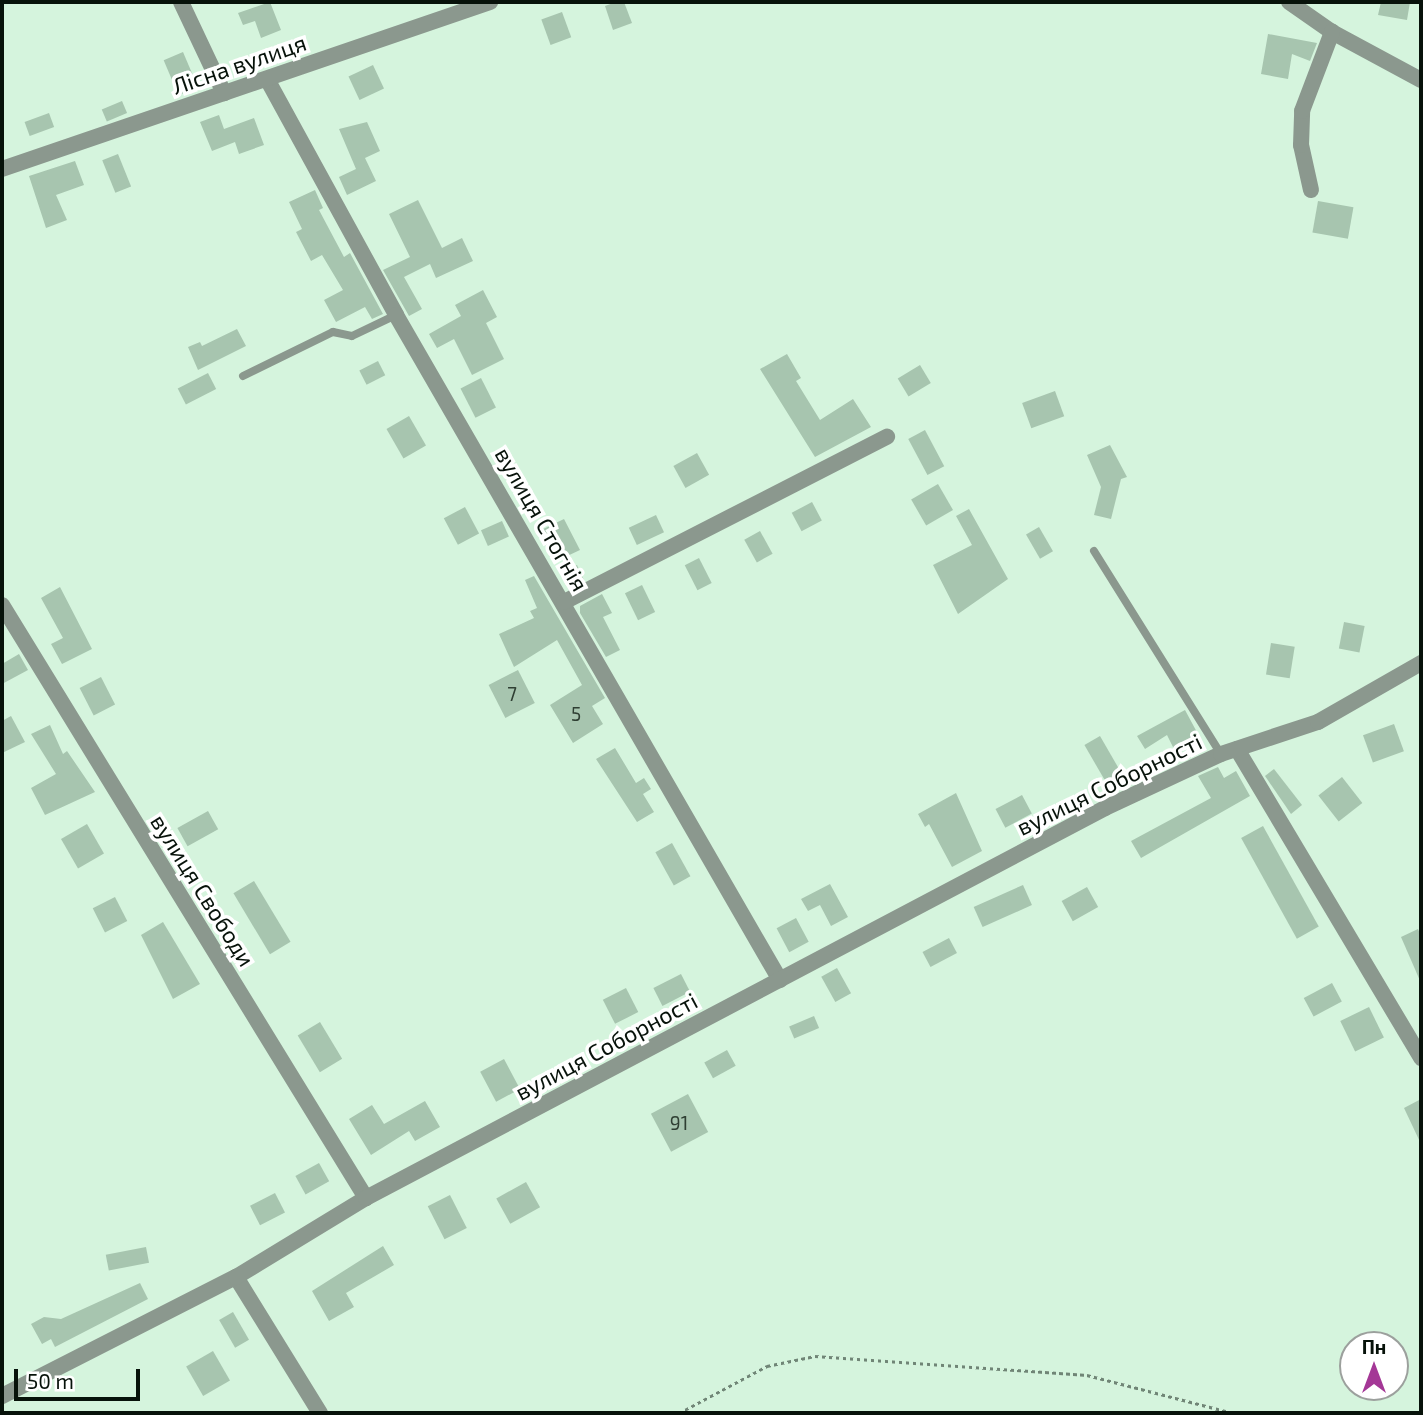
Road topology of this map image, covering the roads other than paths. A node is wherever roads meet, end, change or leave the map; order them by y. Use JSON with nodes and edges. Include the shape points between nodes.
{"nodes":[{"id":1,"x":181,"y":2,"type":"edge"},
{"id":2,"x":490,"y":2,"type":"edge"},
{"id":3,"x":1289,"y":2,"type":"edge"},
{"id":4,"x":1332,"y":33,"type":"junction"},
{"id":5,"x":267,"y":79,"type":"junction"},
{"id":6,"x":1421,"y":80,"type":"edge"},
{"id":7,"x":224,"y":93,"type":"junction"},
{"id":8,"x":2,"y":169,"type":"edge"},
{"id":9,"x":1311,"y":190,"type":"dead end"},
{"id":10,"x":396,"y":315,"type":"junction"},
{"id":11,"x":243,"y":376,"type":"dead end"},
{"id":12,"x":887,"y":437,"type":"dead end"},
{"id":13,"x":1094,"y":551,"type":"dead end"},
{"id":14,"x":564,"y":601,"type":"junction"},
{"id":15,"x":2,"y":605,"type":"edge"},
{"id":16,"x":1421,"y":663,"type":"edge"},
{"id":17,"x":1229,"y":751,"type":"junction"},
{"id":18,"x":780,"y":980,"type":"junction"},
{"id":19,"x":1421,"y":1058,"type":"edge"},
{"id":20,"x":366,"y":1198,"type":"junction"},
{"id":21,"x":236,"y":1277,"type":"junction"},
{"id":22,"x":2,"y":1396,"type":"edge"},
{"id":23,"x":320,"y":1413,"type":"edge"}],
"edges":[{"from":1,"to":7,"type":"street"},
{"from":2,"to":5,"type":"street","name":"Лісна вулиця"},
{"from":3,"to":4,"type":"street"},
{"from":4,"to":6,"type":"street"},
{"from":4,"to":9,"type":"street","via":[[1302,111],[1301,145]]},
{"from":5,"to":7,"type":"street","name":"Лісна вулиця"},
{"from":5,"to":10,"type":"street","name":"вулиця Стогнія"},
{"from":7,"to":8,"type":"street","name":"Лісна вулиця"},
{"from":10,"to":11,"type":"lane","via":[[352,336],[333,332]]},
{"from":10,"to":14,"type":"street","name":"вулиця Стогнія"},
{"from":12,"to":14,"type":"street"},
{"from":13,"to":17,"type":"lane"},
{"from":14,"to":18,"type":"street","name":"вулиця Стогнія"},
{"from":15,"to":20,"type":"street","name":"вулиця Свободи"},
{"from":16,"to":17,"type":"street","name":"вулиця Соборності","via":[[1318,722]]},
{"from":17,"to":18,"type":"street","name":"вулиця Соборності","via":[[1105,807]]},
{"from":17,"to":19,"type":"street","name":"вулиця Соборності"},
{"from":18,"to":20,"type":"street","name":"вулиця Соборності"},
{"from":20,"to":21,"type":"street","name":"вулиця Соборності"},
{"from":21,"to":22,"type":"street","name":"вулиця Соборності"},
{"from":21,"to":23,"type":"street"}]}
